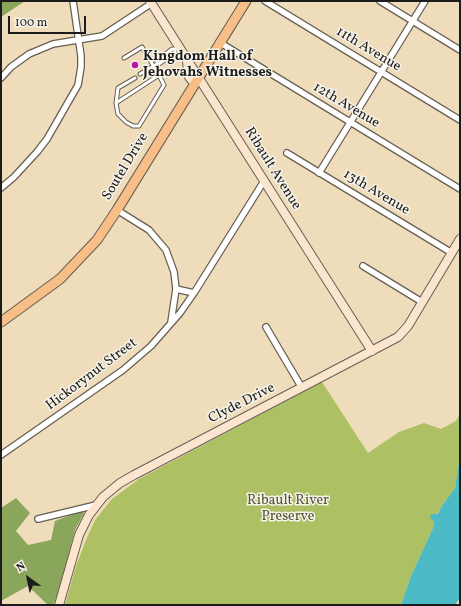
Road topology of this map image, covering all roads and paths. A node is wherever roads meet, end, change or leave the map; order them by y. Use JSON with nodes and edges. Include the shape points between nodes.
{"nodes":[{"id":1,"x":73,"y":1,"type":"edge"},
{"id":2,"x":246,"y":1,"type":"edge"},
{"id":3,"x":264,"y":1,"type":"edge"},
{"id":4,"x":380,"y":1,"type":"edge"},
{"id":5,"x":425,"y":1,"type":"edge"},
{"id":6,"x":151,"y":2,"type":"edge"},
{"id":7,"x":412,"y":21,"type":"junction"},
{"id":8,"x":80,"y":40,"type":"junction"},
{"id":9,"x":219,"y":42,"type":"junction"},
{"id":10,"x":177,"y":48,"type":"junction"},
{"id":11,"x":460,"y":50,"type":"edge"},
{"id":12,"x":124,"y":58,"type":"dead end"},
{"id":13,"x":155,"y":65,"type":"junction"},
{"id":14,"x":381,"y":72,"type":"junction"},
{"id":15,"x":140,"y":74,"type":"dead end"},
{"id":16,"x":159,"y":74,"type":"junction"},
{"id":17,"x":1,"y":78,"type":"edge"},
{"id":18,"x":135,"y":78,"type":"dead end"},
{"id":19,"x":196,"y":80,"type":"junction"},
{"id":20,"x":116,"y":103,"type":"junction"},
{"id":21,"x":460,"y":120,"type":"edge"},
{"id":22,"x":351,"y":123,"type":"junction"},
{"id":23,"x":287,"y":154,"type":"dead end"},
{"id":24,"x":320,"y":173,"type":"junction"},
{"id":25,"x":264,"y":181,"type":"junction"},
{"id":26,"x":1,"y":188,"type":"edge"},
{"id":27,"x":460,"y":189,"type":"edge"},
{"id":28,"x":117,"y":210,"type":"junction"},
{"id":29,"x":460,"y":239,"type":"edge"},
{"id":30,"x":452,"y":253,"type":"junction"},
{"id":31,"x":363,"y":266,"type":"dead end"},
{"id":32,"x":176,"y":289,"type":"junction"},
{"id":33,"x":194,"y":293,"type":"junction"},
{"id":34,"x":422,"y":302,"type":"junction"},
{"id":35,"x":1,"y":322,"type":"edge"},
{"id":36,"x":171,"y":322,"type":"junction"},
{"id":37,"x":266,"y":327,"type":"dead end"},
{"id":38,"x":372,"y":351,"type":"junction"},
{"id":39,"x":302,"y":388,"type":"junction"},
{"id":40,"x":1,"y":455,"type":"edge"},
{"id":41,"x":96,"y":504,"type":"junction"},
{"id":42,"x":38,"y":519,"type":"dead end"},
{"id":43,"x":60,"y":605,"type":"edge"}],
"edges":[{"from":1,"to":8,"type":"street"},
{"from":2,"to":9,"type":"main road","name":"Soutel Drive"},
{"from":3,"to":14,"type":"street","name":"11th Avenue"},
{"from":4,"to":7,"type":"street"},
{"from":5,"to":7,"type":"street"},
{"from":6,"to":8,"type":"street","via":[[102,36]]},
{"from":6,"to":10,"type":"street","name":"Ribault Avenue"},
{"from":7,"to":11,"type":"street"},
{"from":7,"to":14,"type":"street"},
{"from":8,"to":17,"type":"street","via":[[53,44],[34,51],[18,61]]},
{"from":8,"to":26,"type":"street","via":[[81,67],[75,92],[37,152]]},
{"from":9,"to":19,"type":"main road","name":"Soutel Drive"},
{"from":9,"to":22,"type":"street","name":"12th Avenue"},
{"from":10,"to":13,"type":"lane","via":[[172,49]]},
{"from":10,"to":19,"type":"street","name":"Ribault Avenue","via":[[186,57]]},
{"from":12,"to":13,"type":"lane","via":[[142,47]]},
{"from":13,"to":15,"type":"lane"},
{"from":13,"to":16,"type":"lane"},
{"from":14,"to":21,"type":"street","name":"11th Avenue"},
{"from":14,"to":22,"type":"street"},
{"from":16,"to":20,"type":"lane"},
{"from":16,"to":20,"type":"lane","via":[[164,85],[139,126],[126,122],[118,114]]},
{"from":18,"to":20,"type":"lane","via":[[118,88]]},
{"from":19,"to":25,"type":"street","name":"Ribault Avenue"},
{"from":19,"to":28,"type":"main road","name":"Soutel Drive"},
{"from":22,"to":24,"type":"street"},
{"from":22,"to":27,"type":"street","name":"12th Avenue"},
{"from":23,"to":24,"type":"street","name":"13th Avenue"},
{"from":24,"to":30,"type":"street","name":"13th Avenue"},
{"from":25,"to":33,"type":"street","name":"Hickorynut Street"},
{"from":25,"to":38,"type":"street","name":"Ribault Avenue"},
{"from":28,"to":32,"type":"street","via":[[139,222],[157,239],[171,261]]},
{"from":28,"to":35,"type":"main road","name":"Soutel Drive","via":[[72,268],[42,294]]},
{"from":29,"to":30,"type":"street","name":"Clyde Drive"},
{"from":30,"to":34,"type":"street","name":"Clyde Drive"},
{"from":31,"to":34,"type":"street"},
{"from":32,"to":33,"type":"street"},
{"from":32,"to":36,"type":"street"},
{"from":33,"to":36,"type":"street","name":"Hickorynut Street"},
{"from":34,"to":38,"type":"street","name":"Clyde Drive","via":[[403,332],[391,342]]},
{"from":36,"to":40,"type":"street","name":"Hickorynut Street","via":[[151,346],[124,370]]},
{"from":37,"to":39,"type":"street"},
{"from":38,"to":39,"type":"street","name":"Clyde Drive"},
{"from":39,"to":41,"type":"street","name":"Clyde Drive","via":[[134,475],[111,489]]},
{"from":41,"to":42,"type":"street"},
{"from":41,"to":43,"type":"street","name":"Clyde Drive","via":[[79,535]]}]}
